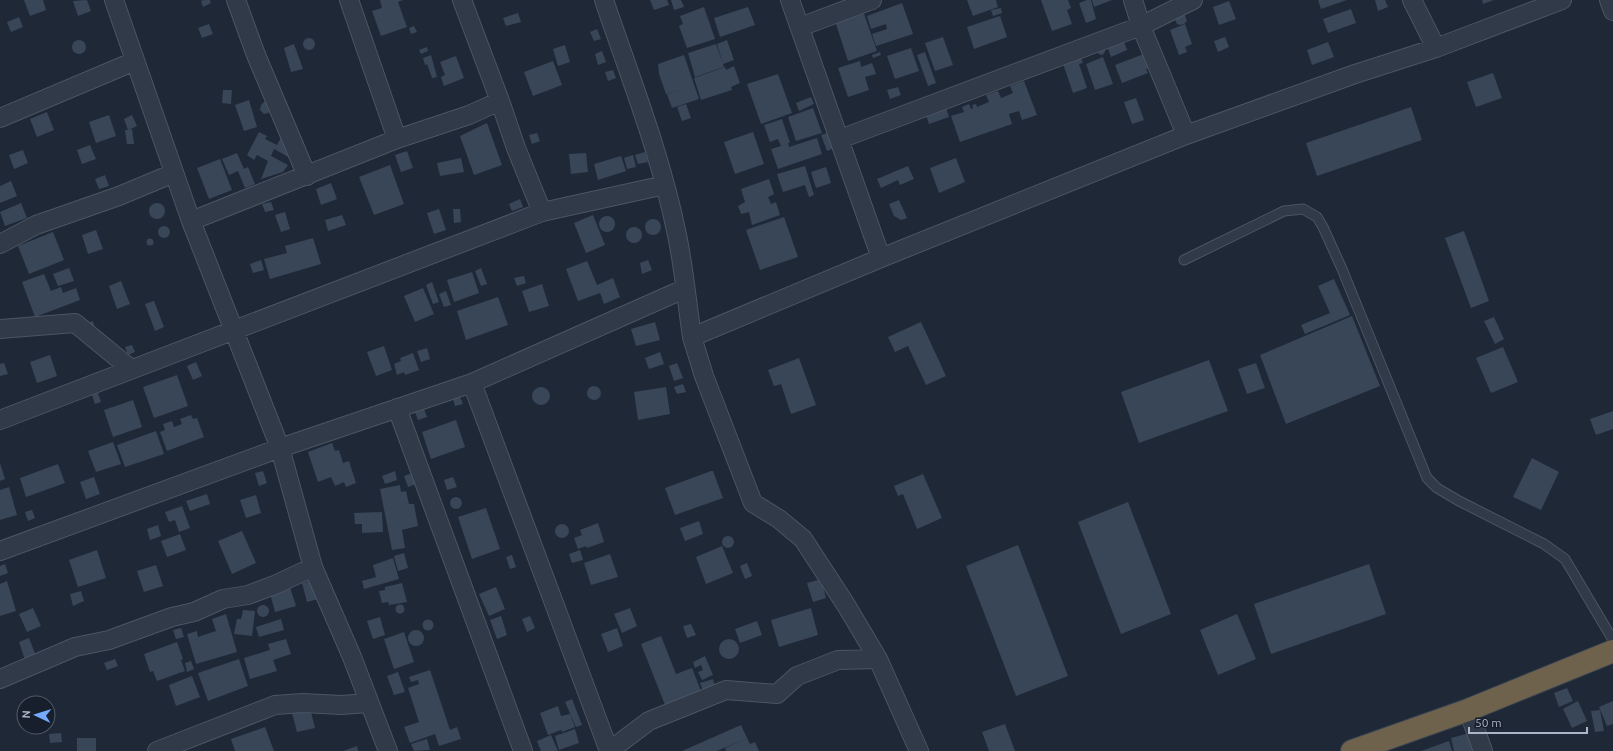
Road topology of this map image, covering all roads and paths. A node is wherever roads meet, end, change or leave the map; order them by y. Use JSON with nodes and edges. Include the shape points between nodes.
{"nodes":[{"id":1,"x":114,"y":0,"type":"edge"},
{"id":2,"x":236,"y":0,"type":"edge"},
{"id":3,"x":349,"y":0,"type":"edge"},
{"id":4,"x":462,"y":0,"type":"edge"},
{"id":5,"x":604,"y":0,"type":"edge"},
{"id":6,"x":790,"y":0,"type":"edge"},
{"id":7,"x":872,"y":0,"type":"edge"},
{"id":8,"x":1133,"y":0,"type":"edge"},
{"id":9,"x":1193,"y":0,"type":"edge"},
{"id":10,"x":1412,"y":0,"type":"edge"},
{"id":11,"x":1562,"y":0,"type":"edge"},
{"id":12,"x":1609,"y":0,"type":"edge"},
{"id":13,"x":1613,"y":11,"type":"edge"},
{"id":14,"x":1142,"y":26,"type":"junction"},
{"id":15,"x":800,"y":27,"type":"junction"},
{"id":16,"x":1436,"y":48,"type":"junction"},
{"id":17,"x":135,"y":61,"type":"junction"},
{"id":18,"x":500,"y":101,"type":"junction"},
{"id":19,"x":0,"y":118,"type":"edge"},
{"id":20,"x":1186,"y":135,"type":"junction"},
{"id":21,"x":397,"y":139,"type":"junction"},
{"id":22,"x":840,"y":139,"type":"junction"},
{"id":23,"x":174,"y":173,"type":"junction"},
{"id":24,"x":307,"y":176,"type":"junction"},
{"id":25,"x":665,"y":185,"type":"junction"},
{"id":26,"x":542,"y":212,"type":"junction"},
{"id":27,"x":190,"y":221,"type":"junction"},
{"id":28,"x":0,"y":244,"type":"edge"},
{"id":29,"x":881,"y":258,"type":"junction"},
{"id":30,"x":1184,"y":260,"type":"dead end"},
{"id":31,"x":684,"y":289,"type":"junction"},
{"id":32,"x":0,"y":329,"type":"edge"},
{"id":33,"x":234,"y":330,"type":"junction"},
{"id":34,"x":692,"y":337,"type":"junction"},
{"id":35,"x":131,"y":369,"type":"junction"},
{"id":36,"x":472,"y":383,"type":"junction"},
{"id":37,"x":397,"y":408,"type":"junction"},
{"id":38,"x":0,"y":420,"type":"edge"},
{"id":39,"x":280,"y":448,"type":"junction"},
{"id":40,"x":0,"y":551,"type":"edge"},
{"id":41,"x":313,"y":567,"type":"junction"},
{"id":42,"x":1613,"y":640,"type":"edge"},
{"id":43,"x":1613,"y":651,"type":"edge"},
{"id":44,"x":878,"y":659,"type":"junction"},
{"id":45,"x":0,"y":679,"type":"edge"},
{"id":46,"x":369,"y":703,"type":"junction"},
{"id":47,"x":1468,"y":710,"type":"junction"},
{"id":48,"x":157,"y":751,"type":"edge"},
{"id":49,"x":388,"y":751,"type":"edge"},
{"id":50,"x":523,"y":751,"type":"edge"},
{"id":51,"x":609,"y":751,"type":"edge"},
{"id":52,"x":919,"y":751,"type":"edge"},
{"id":53,"x":1352,"y":751,"type":"edge"},
{"id":54,"x":1483,"y":751,"type":"edge"}],
"edges":[{"from":1,"to":17,"type":"street"},
{"from":2,"to":24,"type":"street","via":[[256,55]]},
{"from":3,"to":21,"type":"street"},
{"from":4,"to":18,"type":"street"},
{"from":5,"to":25,"type":"street"},
{"from":6,"to":15,"type":"street"},
{"from":7,"to":15,"type":"street"},
{"from":8,"to":14,"type":"street"},
{"from":9,"to":14,"type":"street"},
{"from":10,"to":16,"type":"street"},
{"from":11,"to":16,"type":"street"},
{"from":12,"to":13,"type":"street"},
{"from":14,"to":20,"type":"street"},
{"from":14,"to":22,"type":"street"},
{"from":15,"to":22,"type":"street"},
{"from":16,"to":20,"type":"street"},
{"from":17,"to":19,"type":"street"},
{"from":17,"to":23,"type":"street"},
{"from":18,"to":21,"type":"street","via":[[469,115]]},
{"from":18,"to":26,"type":"street"},
{"from":20,"to":29,"type":"street"},
{"from":21,"to":24,"type":"street"},
{"from":22,"to":29,"type":"street"},
{"from":23,"to":27,"type":"street"},
{"from":23,"to":28,"type":"street","via":[[119,196],[36,225]]},
{"from":24,"to":27,"type":"street"},
{"from":25,"to":26,"type":"street"},
{"from":25,"to":31,"type":"street","via":[[677,235]]},
{"from":26,"to":33,"type":"street"},
{"from":27,"to":33,"type":"street"},
{"from":29,"to":34,"type":"street"},
{"from":30,"to":42,"type":"lane","via":[[1284,211],[1303,209],[1317,217],[1342,269],[1427,478],[1442,492],[1544,544],[1565,559]]},
{"from":31,"to":34,"type":"street"},
{"from":31,"to":36,"type":"street"},
{"from":32,"to":35,"type":"street","via":[[75,323]]},
{"from":33,"to":35,"type":"street"},
{"from":33,"to":39,"type":"street"},
{"from":34,"to":44,"type":"street","via":[[752,503],[779,519],[803,539]]},
{"from":35,"to":38,"type":"street"},
{"from":36,"to":37,"type":"street"},
{"from":36,"to":51,"type":"street"},
{"from":37,"to":39,"type":"street"},
{"from":37,"to":50,"type":"street"},
{"from":39,"to":40,"type":"street"},
{"from":39,"to":41,"type":"street"},
{"from":41,"to":45,"type":"street","via":[[248,595],[223,598],[194,612],[172,617],[109,640],[75,647]]},
{"from":41,"to":46,"type":"street"},
{"from":43,"to":47,"type":"highway"},
{"from":44,"to":51,"type":"street","via":[[838,660],[797,676],[777,694],[726,690],[649,722]]},
{"from":44,"to":52,"type":"street"},
{"from":46,"to":48,"type":"street","via":[[275,705]]},
{"from":46,"to":49,"type":"street"},
{"from":47,"to":53,"type":"highway"},
{"from":47,"to":54,"type":"street"}]}
